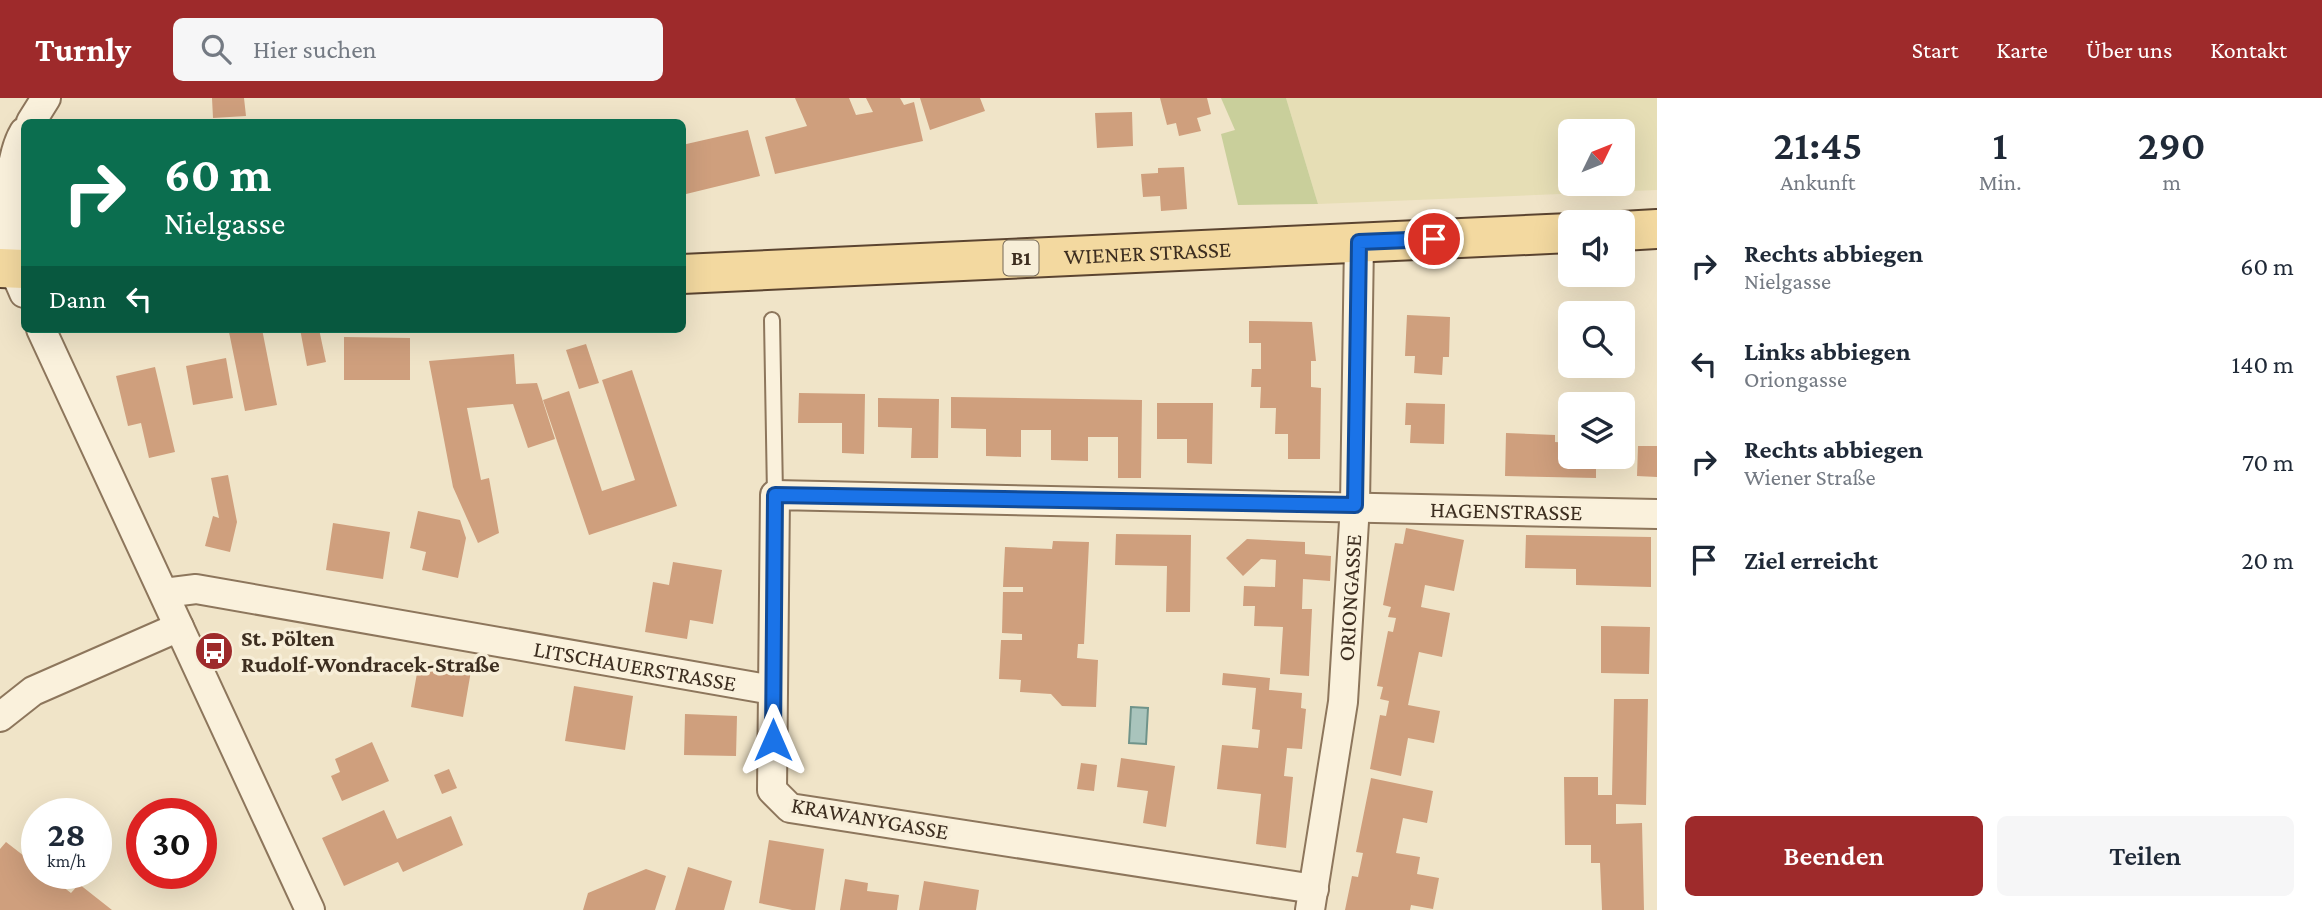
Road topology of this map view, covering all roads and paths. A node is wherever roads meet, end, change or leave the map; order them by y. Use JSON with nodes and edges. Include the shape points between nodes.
{"nodes":[{"id":1,"x":46,"y":98,"type":"edge"},
{"id":2,"x":32,"y":119,"type":"edge"},
{"id":3,"x":21,"y":137,"type":"edge"},
{"id":4,"x":1657,"y":229,"type":"edge"},
{"id":5,"x":1635,"y":230,"type":"edge"},
{"id":6,"x":1558,"y":234,"type":"edge"},
{"id":7,"x":1359,"y":242,"type":"junction"},
{"id":8,"x":686,"y":274,"type":"edge"},
{"id":9,"x":16,"y":275,"type":"edge"},
{"id":10,"x":772,"y":320,"type":"dead end"},
{"id":11,"x":43,"y":333,"type":"edge"},
{"id":12,"x":775,"y":495,"type":"junction"},
{"id":13,"x":1355,"y":505,"type":"junction"},
{"id":14,"x":1657,"y":514,"type":"edge"},
{"id":15,"x":164,"y":593,"type":"junction"},
{"id":16,"x":179,"y":627,"type":"junction"},
{"id":17,"x":773,"y":690,"type":"junction"},
{"id":18,"x":0,"y":716,"type":"edge"},
{"id":19,"x":1312,"y":900,"type":"edge"},
{"id":20,"x":310,"y":910,"type":"edge"}],
"edges":[{"from":1,"to":2,"type":"street"},
{"from":3,"to":9,"type":"street","via":[[12,181],[9,243]]},
{"from":4,"to":5,"type":"main road"},
{"from":6,"to":7,"type":"main road","name":"WIENER STRASSE","number":"B1"},
{"from":7,"to":8,"type":"main road","name":"WIENER STRASSE","number":"B1"},
{"from":7,"to":13,"type":"street","name":"ORIONGASSE"},
{"from":10,"to":12,"type":"lane","name":"KRAWANYGASSE"},
{"from":11,"to":15,"type":"street"},
{"from":12,"to":13,"type":"street","name":"HAGENSTRASSE"},
{"from":12,"to":17,"type":"street","name":"KRAWANYGASSE"},
{"from":13,"to":14,"type":"street","name":"HAGENSTRASSE"},
{"from":13,"to":19,"type":"street","name":"ORIONGASSE","via":[[1343,702]]},
{"from":15,"to":16,"type":"street"},
{"from":15,"to":17,"type":"street","name":"LITSCHAUERSTRASSE","via":[[196,590]]},
{"from":16,"to":18,"type":"street","via":[[33,691]]},
{"from":16,"to":20,"type":"street"},
{"from":17,"to":19,"type":"street","name":"KRAWANYGASSE","via":[[772,790],[790,808]]}]}
